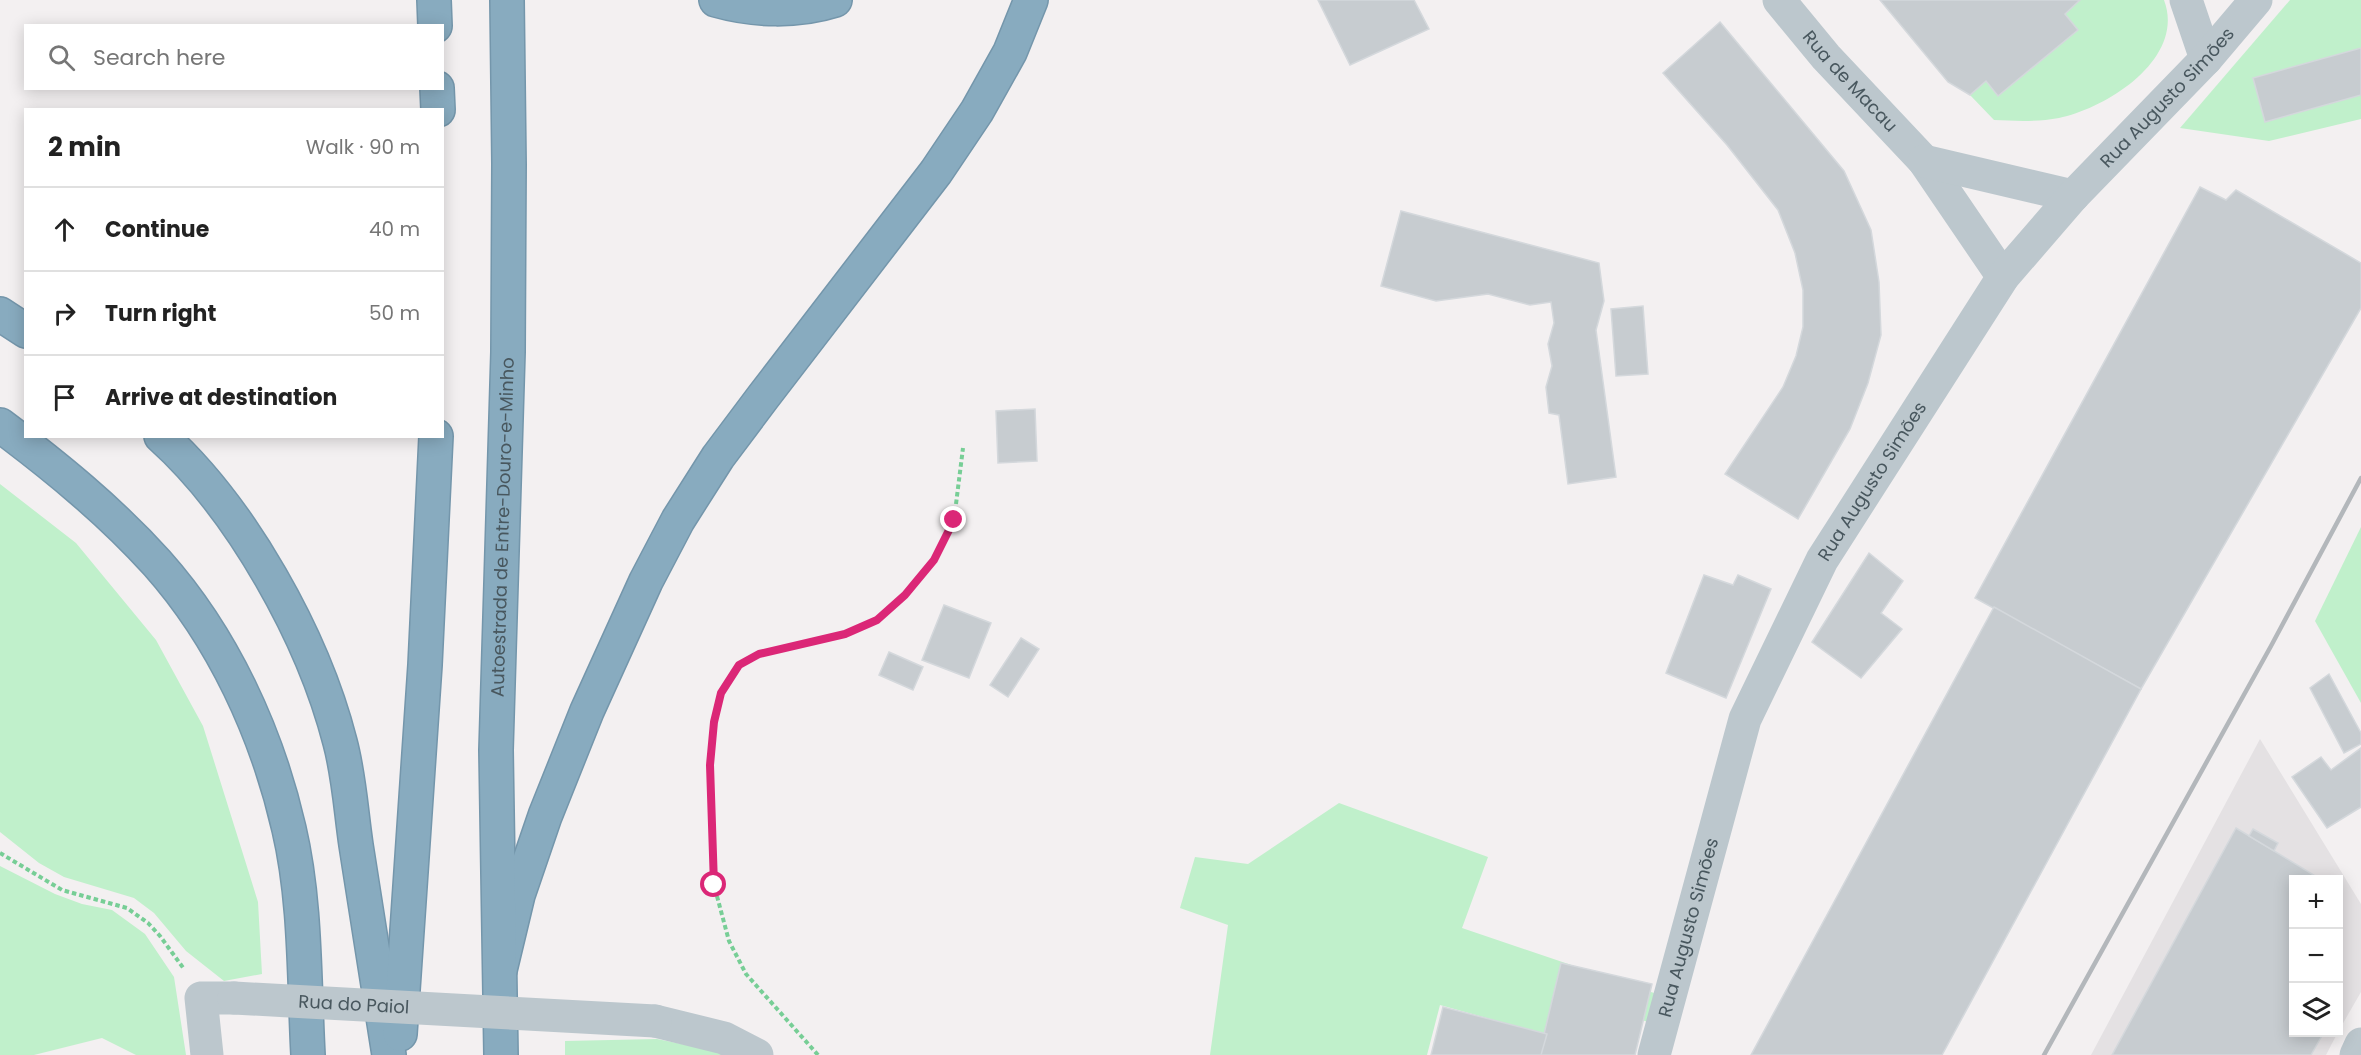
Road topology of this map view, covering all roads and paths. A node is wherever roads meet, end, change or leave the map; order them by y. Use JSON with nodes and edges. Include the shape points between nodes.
{"nodes":[{"id":1,"x":434,"y":0,"type":"edge"},
{"id":2,"x":507,"y":0,"type":"edge"},
{"id":3,"x":716,"y":0,"type":"edge"},
{"id":4,"x":835,"y":0,"type":"edge"},
{"id":5,"x":1031,"y":0,"type":"edge"},
{"id":6,"x":1779,"y":0,"type":"edge"},
{"id":7,"x":2186,"y":0,"type":"edge"},
{"id":8,"x":2256,"y":0,"type":"edge"},
{"id":9,"x":435,"y":24,"type":"edge"},
{"id":10,"x":2206,"y":58,"type":"junction"},
{"id":11,"x":437,"y":90,"type":"edge"},
{"id":12,"x":438,"y":108,"type":"edge"},
{"id":13,"x":1923,"y":161,"type":"junction"},
{"id":14,"x":2073,"y":196,"type":"junction"},
{"id":15,"x":2003,"y":277,"type":"junction"},
{"id":16,"x":0,"y":314,"type":"edge"},
{"id":17,"x":24,"y":330,"type":"edge"},
{"id":18,"x":0,"y":425,"type":"edge"},
{"id":19,"x":163,"y":438,"type":"edge"},
{"id":20,"x":436,"y":438,"type":"edge"},
{"id":21,"x":963,"y":448,"type":"dead end"},
{"id":22,"x":0,"y":853,"type":"edge"},
{"id":23,"x":500,"y":970,"type":"junction"},
{"id":24,"x":201,"y":998,"type":"junction"},
{"id":25,"x":2361,"y":1044,"type":"edge"},
{"id":26,"x":207,"y":1055,"type":"edge"},
{"id":27,"x":308,"y":1055,"type":"edge"},
{"id":28,"x":390,"y":1055,"type":"edge"},
{"id":29,"x":399,"y":1055,"type":"edge"},
{"id":30,"x":501,"y":1055,"type":"edge"},
{"id":31,"x":757,"y":1055,"type":"edge"},
{"id":32,"x":818,"y":1055,"type":"edge"},
{"id":33,"x":1654,"y":1055,"type":"edge"},
{"id":34,"x":2356,"y":1055,"type":"edge"}],
"edges":[{"from":1,"to":9,"type":"highway"},
{"from":2,"to":23,"type":"highway","name":"Autoestrada de Entre-Douro-e-Minho","via":[[508,352],[496,750]]},
{"from":3,"to":4,"type":"highway","via":[[765,9],[797,8]]},
{"from":5,"to":23,"type":"highway","via":[[1010,52],[977,111],[936,172],[718,457],[645,580],[554,795],[519,895]]},
{"from":6,"to":13,"type":"street","name":"Rua de Macau"},
{"from":7,"to":10,"type":"street"},
{"from":8,"to":10,"type":"street","name":"Rua Augusto Simões"},
{"from":10,"to":14,"type":"street","name":"Rua Augusto Simões"},
{"from":11,"to":12,"type":"highway"},
{"from":13,"to":14,"type":"street"},
{"from":13,"to":15,"type":"street","name":"Rua de Macau"},
{"from":14,"to":15,"type":"street","name":"Rua Augusto Simões"},
{"from":15,"to":33,"type":"street","name":"Rua Augusto Simões","via":[[1822,560],[1745,719]]},
{"from":16,"to":17,"type":"highway"},
{"from":18,"to":27,"type":"highway","via":[[104,510],[158,564],[203,623],[241,690],[270,759],[290,830],[300,907]]},
{"from":19,"to":28,"type":"highway","via":[[212,492],[254,549],[292,616],[318,674],[340,743]]},
{"from":20,"to":29,"type":"highway"},
{"from":21,"to":32,"type":"path","via":[[954,520],[934,560],[905,595],[877,620],[845,634],[759,654],[739,665],[721,693],[714,722],[710,765],[714,885],[729,941],[746,974]]},
{"from":22,"to":24,"type":"path","via":[[62,890],[127,908],[148,923],[173,953]]},
{"from":23,"to":30,"type":"highway","name":"Autoestrada de Entre-Douro-e-Minho"},
{"from":24,"to":26,"type":"street"},
{"from":24,"to":31,"type":"street","name":"Rua do Paiol","bridge":true,"via":[[655,1021],[724,1038]]},
{"from":25,"to":34,"type":"street"}]}
